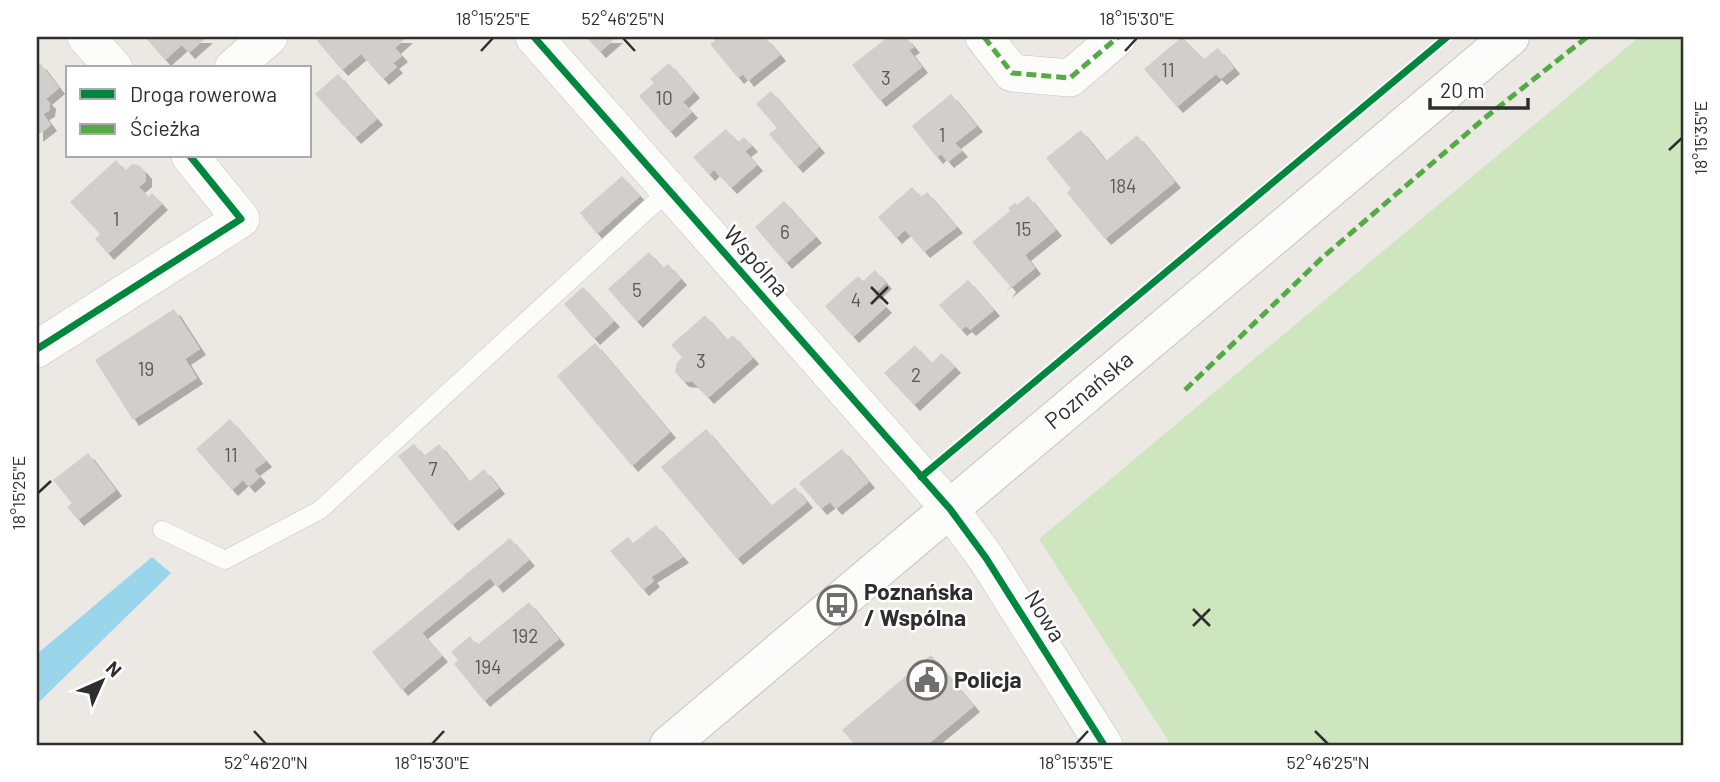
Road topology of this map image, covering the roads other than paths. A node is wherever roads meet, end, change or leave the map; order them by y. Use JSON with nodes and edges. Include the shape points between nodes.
{"nodes":[{"id":1,"x":86,"y":37,"type":"edge"},
{"id":2,"x":269,"y":37,"type":"edge"},
{"id":3,"x":534,"y":37,"type":"edge"},
{"id":4,"x":984,"y":37,"type":"edge"},
{"id":5,"x":1118,"y":37,"type":"edge"},
{"id":6,"x":1510,"y":37,"type":"edge"},
{"id":7,"x":112,"y":66,"type":"edge"},
{"id":8,"x":235,"y":66,"type":"edge"},
{"id":9,"x":192,"y":158,"type":"edge"},
{"id":10,"x":669,"y":190,"type":"junction"},
{"id":11,"x":37,"y":349,"type":"edge"},
{"id":12,"x":950,"y":509,"type":"junction"},
{"id":13,"x":162,"y":530,"type":"dead end"},
{"id":14,"x":669,"y":745,"type":"edge"},
{"id":15,"x":1104,"y":745,"type":"edge"}],
"edges":[{"from":1,"to":7,"type":"street"},
{"from":2,"to":8,"type":"street"},
{"from":3,"to":10,"type":"street","name":"Wspólna"},
{"from":4,"to":5,"type":"street","via":[[1012,73],[1070,78]]},
{"from":6,"to":12,"type":"main road","name":"Poznańska"},
{"from":9,"to":11,"type":"street","via":[[241,219]]},
{"from":10,"to":12,"type":"street","name":"Wspólna"},
{"from":10,"to":13,"type":"lane","via":[[320,510],[225,560]]},
{"from":12,"to":14,"type":"main road","name":"Poznańska"},
{"from":12,"to":15,"type":"street","name":"Nowa"}]}
